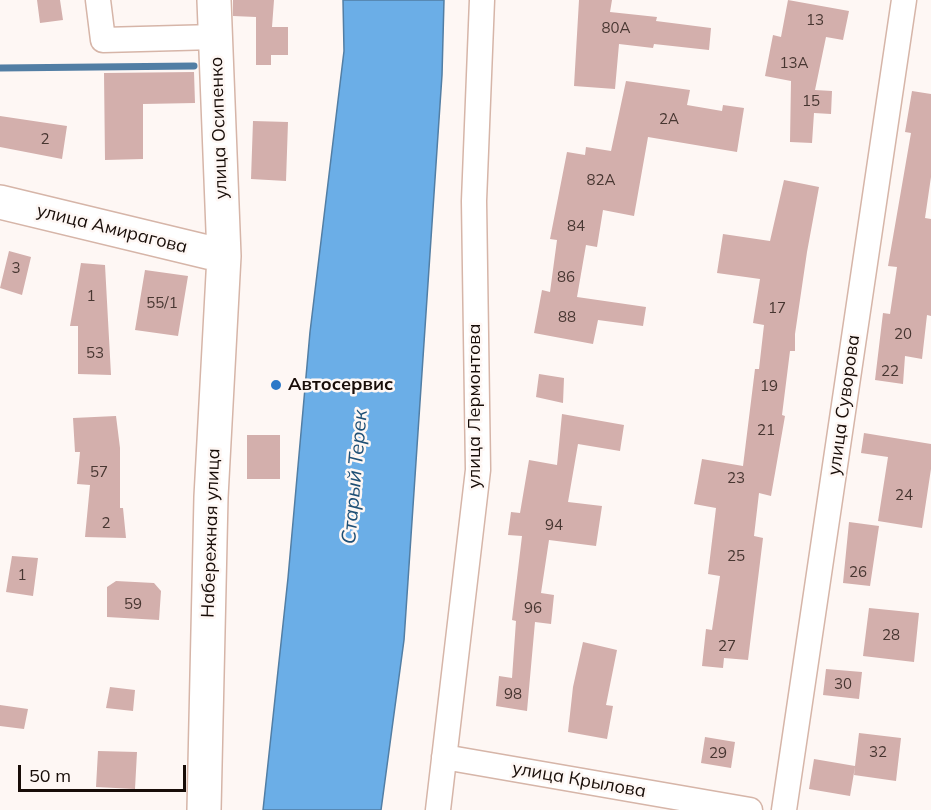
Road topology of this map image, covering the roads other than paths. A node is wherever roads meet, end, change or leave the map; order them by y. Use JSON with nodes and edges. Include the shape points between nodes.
{"nodes":[{"id":1,"x":98,"y":0,"type":"edge"},
{"id":2,"x":214,"y":0,"type":"edge"},
{"id":3,"x":482,"y":0,"type":"edge"},
{"id":4,"x":904,"y":0,"type":"edge"},
{"id":5,"x":215,"y":37,"type":"junction"},
{"id":6,"x":0,"y":202,"type":"edge"},
{"id":7,"x":224,"y":256,"type":"junction"},
{"id":8,"x":444,"y":757,"type":"junction"},
{"id":9,"x":204,"y":810,"type":"edge"},
{"id":10,"x":438,"y":810,"type":"edge"},
{"id":11,"x":750,"y":810,"type":"edge"},
{"id":12,"x":784,"y":810,"type":"edge"}],
"edges":[{"from":1,"to":5,"type":"street","via":[[103,40]]},
{"from":2,"to":5,"type":"main road","name":"улица Осипенко"},
{"from":3,"to":8,"type":"street","name":"улица Лермонтова","via":[[474,201],[478,470]]},
{"from":4,"to":12,"type":"street","name":"улица Суворова"},
{"from":5,"to":7,"type":"main road","name":"улица Осипенко"},
{"from":6,"to":7,"type":"main road","name":"улица Амирагова"},
{"from":7,"to":9,"type":"main road","name":"Набережная улица","via":[[211,497]]},
{"from":8,"to":10,"type":"street","name":"улица Лермонтова"},
{"from":8,"to":11,"type":"street","name":"улица Крылова"}]}
